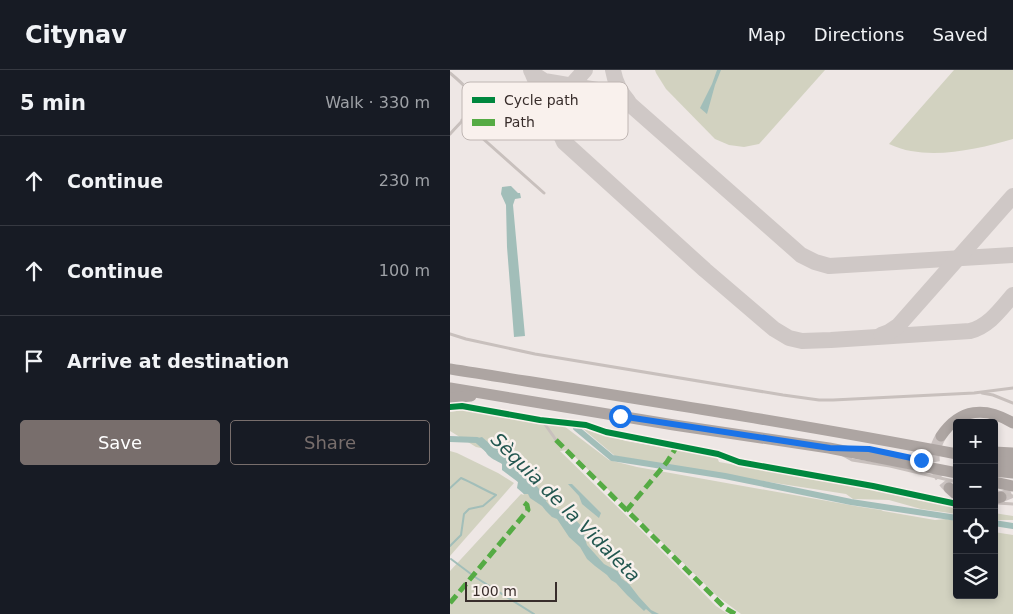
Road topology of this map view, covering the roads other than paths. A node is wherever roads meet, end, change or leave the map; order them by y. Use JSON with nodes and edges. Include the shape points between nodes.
{"nodes":[{"id":1,"x":450,"y":73,"type":"edge"},
{"id":2,"x":462,"y":84,"type":"edge"},
{"id":3,"x":462,"y":120,"type":"edge"},
{"id":4,"x":451,"y":131,"type":"edge"},
{"id":5,"x":484,"y":140,"type":"edge"},
{"id":6,"x":544,"y":193,"type":"dead end"},
{"id":7,"x":450,"y":334,"type":"edge"},
{"id":8,"x":450,"y":369,"type":"edge"},
{"id":9,"x":450,"y":388,"type":"edge"},
{"id":10,"x":1013,"y":388,"type":"edge"},
{"id":11,"x":974,"y":393,"type":"junction"},
{"id":12,"x":496,"y":395,"type":"junction"},
{"id":13,"x":450,"y":398,"type":"edge"},
{"id":14,"x":1013,"y":403,"type":"edge"},
{"id":15,"x":542,"y":420,"type":"dead end"},
{"id":16,"x":1013,"y":423,"type":"edge"},
{"id":17,"x":941,"y":436,"type":"tunnel mouth"},
{"id":18,"x":556,"y":440,"type":"dead end"},
{"id":19,"x":904,"y":444,"type":"junction"},
{"id":20,"x":953,"y":446,"type":"edge"},
{"id":21,"x":830,"y":448,"type":"junction"},
{"id":22,"x":998,"y":452,"type":"edge"},
{"id":23,"x":953,"y":453,"type":"edge"},
{"id":24,"x":1013,"y":453,"type":"edge"},
{"id":25,"x":998,"y":461,"type":"edge"},
{"id":26,"x":1013,"y":463,"type":"edge"},
{"id":27,"x":953,"y":465,"type":"edge"},
{"id":28,"x":953,"y":472,"type":"edge"},
{"id":29,"x":998,"y":472,"type":"edge"},
{"id":30,"x":1013,"y":474,"type":"edge"},
{"id":31,"x":998,"y":483,"type":"edge"},
{"id":32,"x":1013,"y":486,"type":"edge"},
{"id":33,"x":953,"y":488,"type":"edge"},
{"id":34,"x":1013,"y":496,"type":"edge"},
{"id":35,"x":998,"y":497,"type":"edge"},
{"id":36,"x":998,"y":498,"type":"edge"},
{"id":37,"x":1013,"y":504,"type":"edge"}],
"edges":[{"from":1,"to":2,"type":"lane"},
{"from":3,"to":4,"type":"lane"},
{"from":5,"to":6,"type":"lane"},
{"from":7,"to":11,"type":"lane","via":[[535,354],[809,399]]},
{"from":8,"to":19,"type":"main road"},
{"from":9,"to":12,"type":"main road"},
{"from":10,"to":11,"type":"lane"},
{"from":11,"to":14,"type":"lane","via":[[994,395]]},
{"from":12,"to":13,"type":"main road"},
{"from":12,"to":21,"type":"main road"},
{"from":15,"to":18,"type":"lane"},
{"from":16,"to":17,"type":"main road","via":[[993,414],[973,413],[958,418]]},
{"from":19,"to":20,"type":"main road"},
{"from":19,"to":23,"type":"main road"},
{"from":21,"to":27,"type":"main road","via":[[869,449]]},
{"from":21,"to":28,"type":"main road"},
{"from":21,"to":33,"type":"lane","via":[[852,460],[890,466]]},
{"from":22,"to":24,"type":"main road"},
{"from":25,"to":26,"type":"main road"},
{"from":29,"to":30,"type":"main road"},
{"from":31,"to":32,"type":"main road"},
{"from":34,"to":35,"type":"lane"},
{"from":36,"to":37,"type":"lane"}]}
